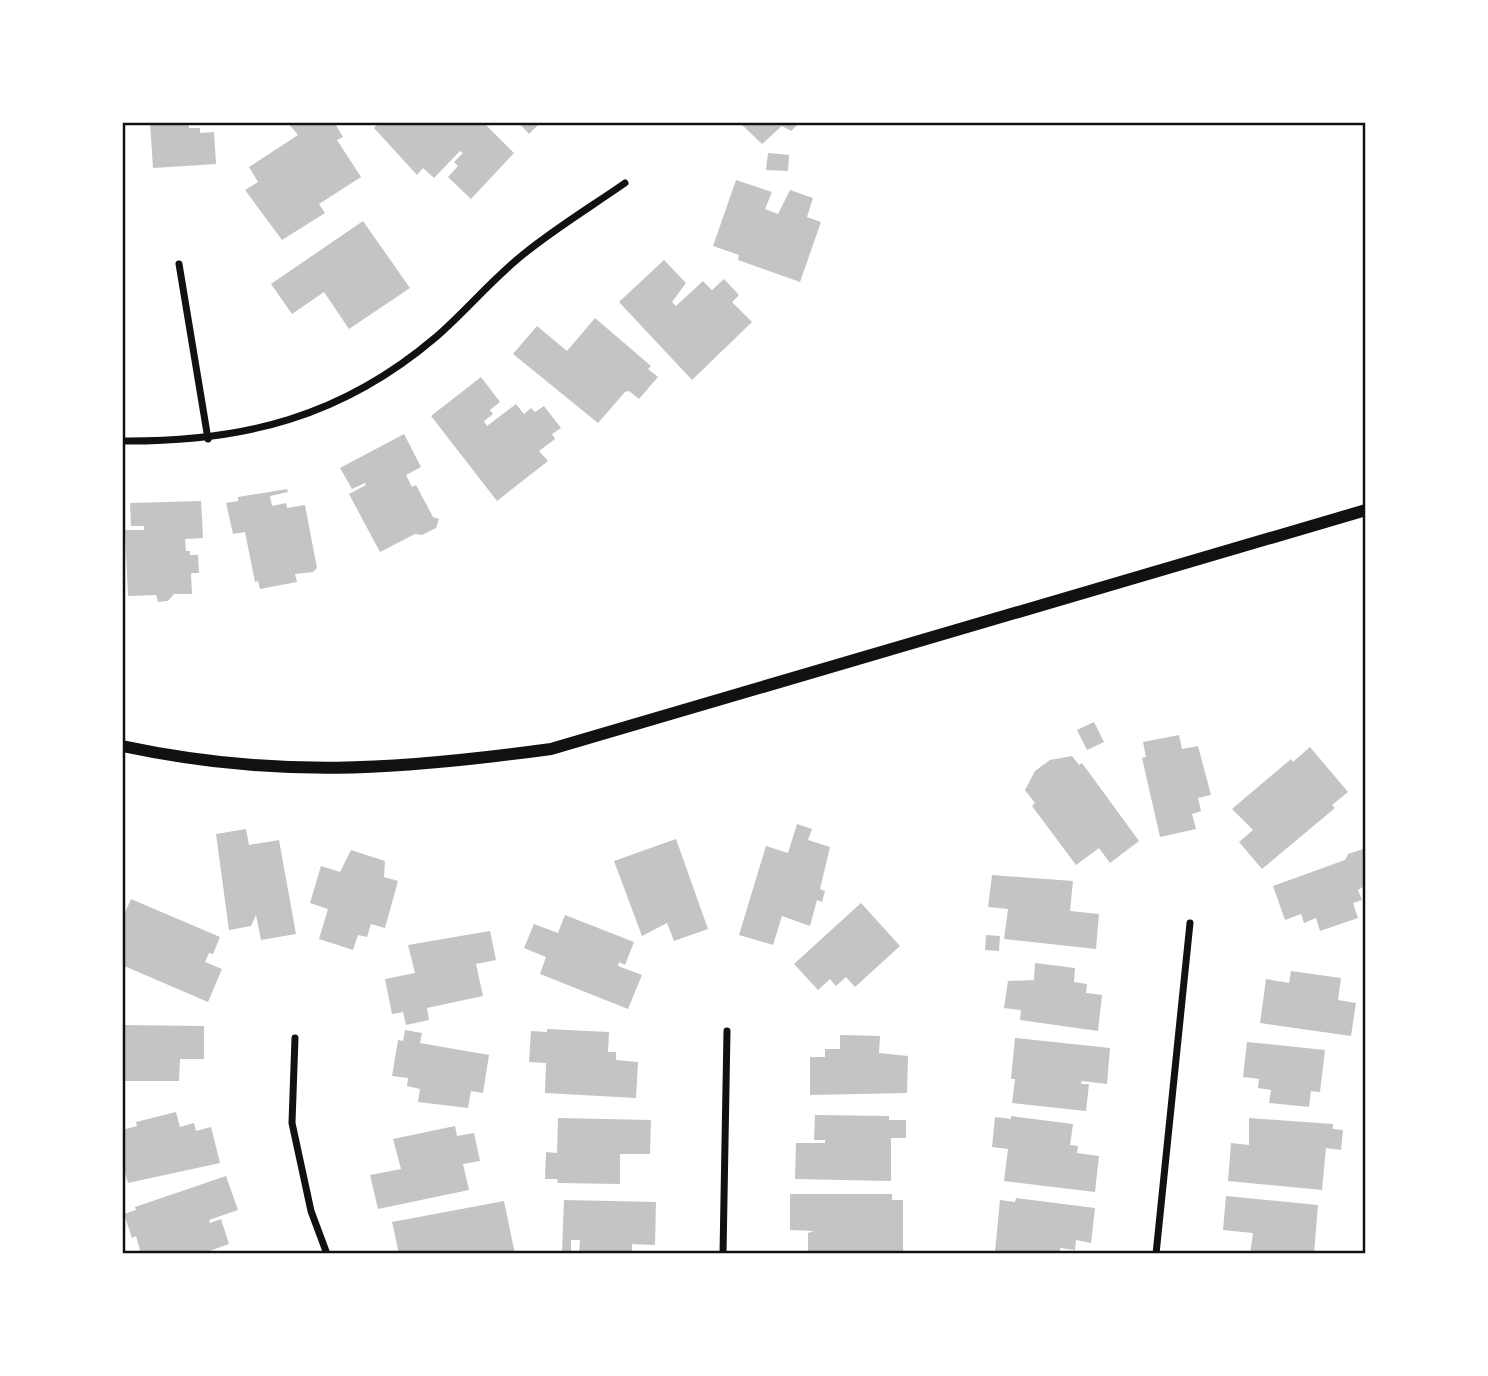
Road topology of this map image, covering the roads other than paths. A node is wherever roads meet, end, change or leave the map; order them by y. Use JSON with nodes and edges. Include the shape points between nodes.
{"nodes":[{"id":1,"x":625,"y":183,"type":"dead end"},
{"id":2,"x":179,"y":264,"type":"dead end"},
{"id":3,"x":208,"y":439,"type":"junction"},
{"id":4,"x":122,"y":441,"type":"edge"},
{"id":5,"x":1366,"y":510,"type":"edge"},
{"id":6,"x":122,"y":746,"type":"edge"},
{"id":7,"x":1190,"y":923,"type":"dead end"},
{"id":8,"x":727,"y":1031,"type":"dead end"},
{"id":9,"x":295,"y":1038,"type":"dead end"},
{"id":10,"x":327,"y":1254,"type":"edge"},
{"id":11,"x":723,"y":1254,"type":"edge"},
{"id":12,"x":1156,"y":1254,"type":"edge"}],
"edges":[{"from":1,"to":3,"type":"street","via":[[524,253],[438,335],[377,381],[326,408],[276,425]]},
{"from":2,"to":3,"type":"street"},
{"from":3,"to":4,"type":"street"},
{"from":5,"to":6,"type":"street","via":[[551,748],[443,764],[343,770],[223,764]]},
{"from":7,"to":12,"type":"street"},
{"from":8,"to":11,"type":"street"},
{"from":9,"to":10,"type":"street","via":[[292,1124],[311,1211]]}]}
